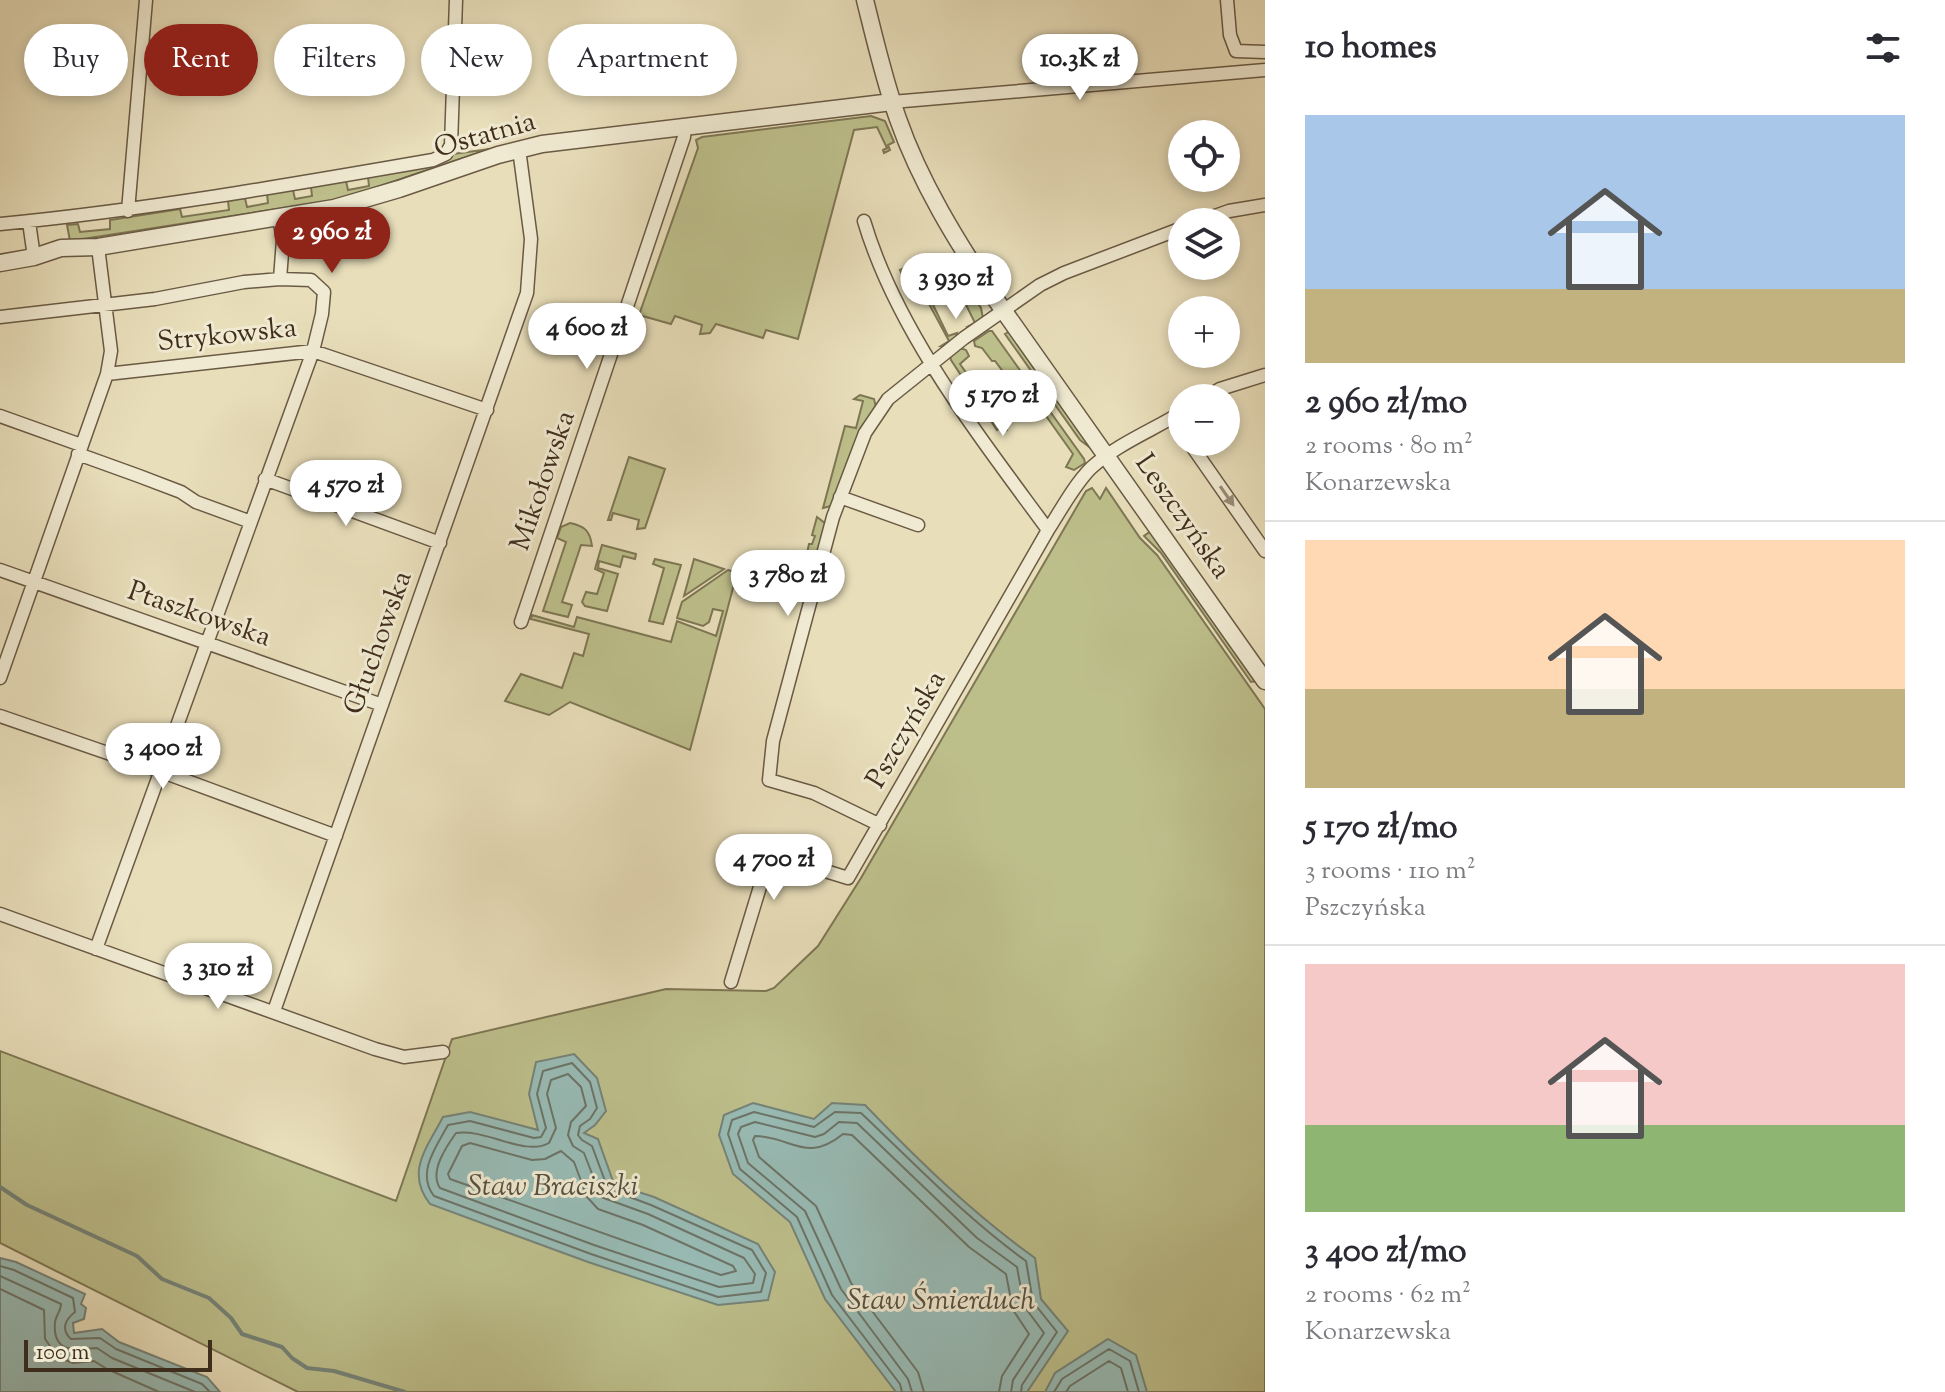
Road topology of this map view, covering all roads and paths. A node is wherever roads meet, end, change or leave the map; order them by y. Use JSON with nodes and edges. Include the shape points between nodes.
{"nodes":[{"id":1,"x":146,"y":0,"type":"edge"},
{"id":2,"x":456,"y":0,"type":"edge"},
{"id":3,"x":865,"y":0,"type":"edge"},
{"id":4,"x":1227,"y":0,"type":"edge"},
{"id":5,"x":1258,"y":52,"type":"edge"},
{"id":6,"x":1265,"y":70,"type":"edge"},
{"id":7,"x":892,"y":102,"type":"junction"},
{"id":8,"x":685,"y":127,"type":"junction"},
{"id":9,"x":519,"y":149,"type":"junction"},
{"id":10,"x":1265,"y":205,"type":"edge"},
{"id":11,"x":1240,"y":209,"type":"edge"},
{"id":12,"x":128,"y":211,"type":"junction"},
{"id":13,"x":279,"y":217,"type":"junction"},
{"id":14,"x":864,"y":221,"type":"dead end"},
{"id":15,"x":29,"y":222,"type":"junction"},
{"id":16,"x":0,"y":224,"type":"edge"},
{"id":17,"x":1168,"y":233,"type":"edge"},
{"id":18,"x":98,"y":247,"type":"junction"},
{"id":19,"x":34,"y":257,"type":"junction"},
{"id":20,"x":0,"y":263,"type":"edge"},
{"id":21,"x":280,"y":279,"type":"junction"},
{"id":22,"x":107,"y":305,"type":"junction"},
{"id":23,"x":1003,"y":310,"type":"junction"},
{"id":24,"x":0,"y":317,"type":"edge"},
{"id":25,"x":313,"y":351,"type":"junction"},
{"id":26,"x":931,"y":363,"type":"junction"},
{"id":27,"x":107,"y":374,"type":"junction"},
{"id":28,"x":1265,"y":375,"type":"edge"},
{"id":29,"x":1236,"y":384,"type":"edge"},
{"id":30,"x":487,"y":410,"type":"junction"},
{"id":31,"x":0,"y":416,"type":"edge"},
{"id":32,"x":1168,"y":420,"type":"edge"},
{"id":33,"x":79,"y":449,"type":"junction"},
{"id":34,"x":1199,"y":456,"type":"edge"},
{"id":35,"x":1108,"y":457,"type":"junction"},
{"id":36,"x":265,"y":479,"type":"junction"},
{"id":37,"x":840,"y":497,"type":"junction"},
{"id":38,"x":251,"y":522,"type":"junction"},
{"id":39,"x":918,"y":525,"type":"dead end"},
{"id":40,"x":1048,"y":530,"type":"junction"},
{"id":41,"x":440,"y":543,"type":"junction"},
{"id":42,"x":1265,"y":551,"type":"edge"},
{"id":43,"x":0,"y":570,"type":"edge"},
{"id":44,"x":34,"y":582,"type":"junction"},
{"id":45,"x":521,"y":622,"type":"dead end"},
{"id":46,"x":206,"y":644,"type":"junction"},
{"id":47,"x":0,"y":678,"type":"edge"},
{"id":48,"x":1265,"y":679,"type":"edge"},
{"id":49,"x":382,"y":705,"type":"junction"},
{"id":50,"x":0,"y":716,"type":"edge"},
{"id":51,"x":160,"y":771,"type":"junction"},
{"id":52,"x":880,"y":825,"type":"junction"},
{"id":53,"x":336,"y":836,"type":"junction"},
{"id":54,"x":0,"y":914,"type":"edge"},
{"id":55,"x":96,"y":949,"type":"junction"},
{"id":56,"x":731,"y":982,"type":"dead end"},
{"id":57,"x":274,"y":1011,"type":"junction"},
{"id":58,"x":443,"y":1052,"type":"dead end"}],
"edges":[{"from":1,"to":12,"type":"street"},
{"from":2,"to":12,"type":"street","name":"Ostatnia","via":[[451,145],[446,154]]},
{"from":3,"to":7,"type":"street","name":"Leszczyńska"},
{"from":4,"to":5,"type":"street","via":[[1232,45],[1236,51]]},
{"from":6,"to":7,"type":"street"},
{"from":7,"to":8,"type":"street","name":"Ostatnia"},
{"from":7,"to":23,"type":"street","name":"Leszczyńska","via":[[956,239]]},
{"from":8,"to":9,"type":"street","name":"Ostatnia"},
{"from":8,"to":45,"type":"street","name":"Mikołowska"},
{"from":9,"to":13,"type":"street","name":"Ostatnia","via":[[368,200]]},
{"from":9,"to":30,"type":"street","name":"Głuchowska","via":[[531,267]]},
{"from":10,"to":11,"type":"street"},
{"from":12,"to":15,"type":"street","name":"Ostatnia"},
{"from":13,"to":18,"type":"street","name":"Ostatnia"},
{"from":13,"to":21,"type":"street"},
{"from":14,"to":26,"type":"street","via":[[870,244]]},
{"from":15,"to":16,"type":"street","name":"Ostatnia"},
{"from":15,"to":19,"type":"street"},
{"from":17,"to":23,"type":"street","name":"Pszczyńska","via":[[1064,273]]},
{"from":18,"to":19,"type":"street","name":"Ostatnia","via":[[63,259]]},
{"from":18,"to":22,"type":"street"},
{"from":19,"to":20,"type":"street","name":"Ostatnia"},
{"from":21,"to":22,"type":"street"},
{"from":21,"to":25,"type":"street","via":[[311,280],[324,292]]},
{"from":22,"to":24,"type":"street"},
{"from":22,"to":27,"type":"street"},
{"from":23,"to":26,"type":"street","name":"Pszczyńska"},
{"from":23,"to":35,"type":"street","name":"Leszczyńska"},
{"from":25,"to":27,"type":"street","name":"Strykowska"},
{"from":25,"to":30,"type":"street","name":"Strykowska"},
{"from":25,"to":36,"type":"street"},
{"from":26,"to":37,"type":"street","name":"Pszczyńska","via":[[888,399],[865,433]]},
{"from":26,"to":40,"type":"street"},
{"from":27,"to":33,"type":"street"},
{"from":28,"to":29,"type":"street"},
{"from":30,"to":41,"type":"street","name":"Głuchowska"},
{"from":31,"to":33,"type":"street"},
{"from":32,"to":35,"type":"street","name":"Pszczyńska"},
{"from":33,"to":38,"type":"street"},
{"from":33,"to":44,"type":"street"},
{"from":34,"to":42,"type":"street","one_way":true},
{"from":35,"to":40,"type":"street","name":"Pszczyńska","via":[[1089,470]]},
{"from":35,"to":48,"type":"street","name":"Leszczyńska"},
{"from":36,"to":38,"type":"street"},
{"from":36,"to":41,"type":"street"},
{"from":37,"to":39,"type":"street"},
{"from":37,"to":52,"type":"street","name":"Pszczyńska","via":[[773,741],[769,780],[814,793]]},
{"from":38,"to":46,"type":"street"},
{"from":40,"to":52,"type":"street","name":"Pszczyńska"},
{"from":41,"to":49,"type":"street","name":"Głuchowska"},
{"from":43,"to":44,"type":"street","name":"Ptaszkowska"},
{"from":44,"to":46,"type":"street","name":"Ptaszkowska"},
{"from":44,"to":47,"type":"street"},
{"from":46,"to":49,"type":"street","name":"Ptaszkowska"},
{"from":46,"to":51,"type":"street"},
{"from":49,"to":53,"type":"street","name":"Głuchowska"},
{"from":50,"to":51,"type":"street"},
{"from":51,"to":53,"type":"street"},
{"from":51,"to":55,"type":"street"},
{"from":52,"to":56,"type":"street","via":[[848,878],[780,857],[766,867]]},
{"from":53,"to":57,"type":"street","name":"Głuchowska"},
{"from":54,"to":55,"type":"street"},
{"from":55,"to":57,"type":"street"},
{"from":57,"to":58,"type":"street","via":[[404,1057]]}]}
